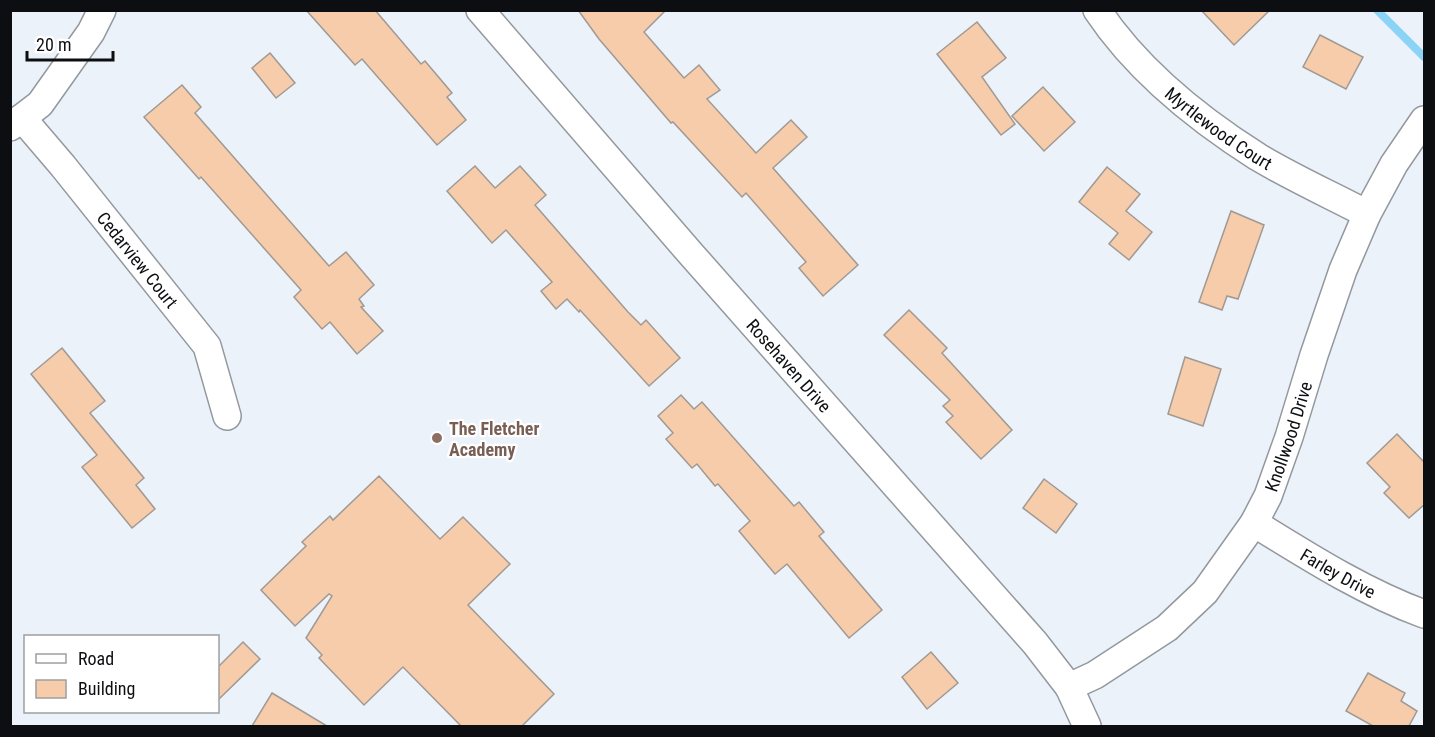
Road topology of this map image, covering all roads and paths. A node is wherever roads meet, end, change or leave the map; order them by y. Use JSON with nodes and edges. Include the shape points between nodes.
{"nodes":[{"id":1,"x":102,"y":10,"type":"edge"},
{"id":2,"x":480,"y":10,"type":"edge"},
{"id":3,"x":1097,"y":10,"type":"edge"},
{"id":4,"x":1425,"y":120,"type":"edge"},
{"id":5,"x":16,"y":122,"type":"edge"},
{"id":6,"x":1367,"y":214,"type":"junction"},
{"id":7,"x":227,"y":416,"type":"dead end"},
{"id":8,"x":1254,"y":523,"type":"junction"},
{"id":9,"x":1425,"y":614,"type":"edge"},
{"id":10,"x":1069,"y":687,"type":"junction"},
{"id":11,"x":1087,"y":726,"type":"edge"}],
"edges":[{"from":1,"to":5,"type":"street","via":[[64,73],[40,104]]},
{"from":2,"to":10,"type":"street","name":"Rosehaven Drive","via":[[1035,643]]},
{"from":3,"to":6,"type":"street","name":"Myrtlewood Court","via":[[1134,57],[1212,125],[1260,158]]},
{"from":4,"to":6,"type":"street","name":"Knollwood Drive","via":[[1394,164]]},
{"from":5,"to":7,"type":"street","name":"Cedarview Court","via":[[63,166],[207,346]]},
{"from":6,"to":8,"type":"street","name":"Knollwood Drive","via":[[1343,270],[1275,477]]},
{"from":8,"to":9,"type":"street","name":"Farley Drive","via":[[1379,596]]},
{"from":8,"to":10,"type":"street","name":"Knollwood Drive","via":[[1205,592],[1167,628],[1095,675]]},
{"from":10,"to":11,"type":"street","name":"Rosehaven Drive"}]}
